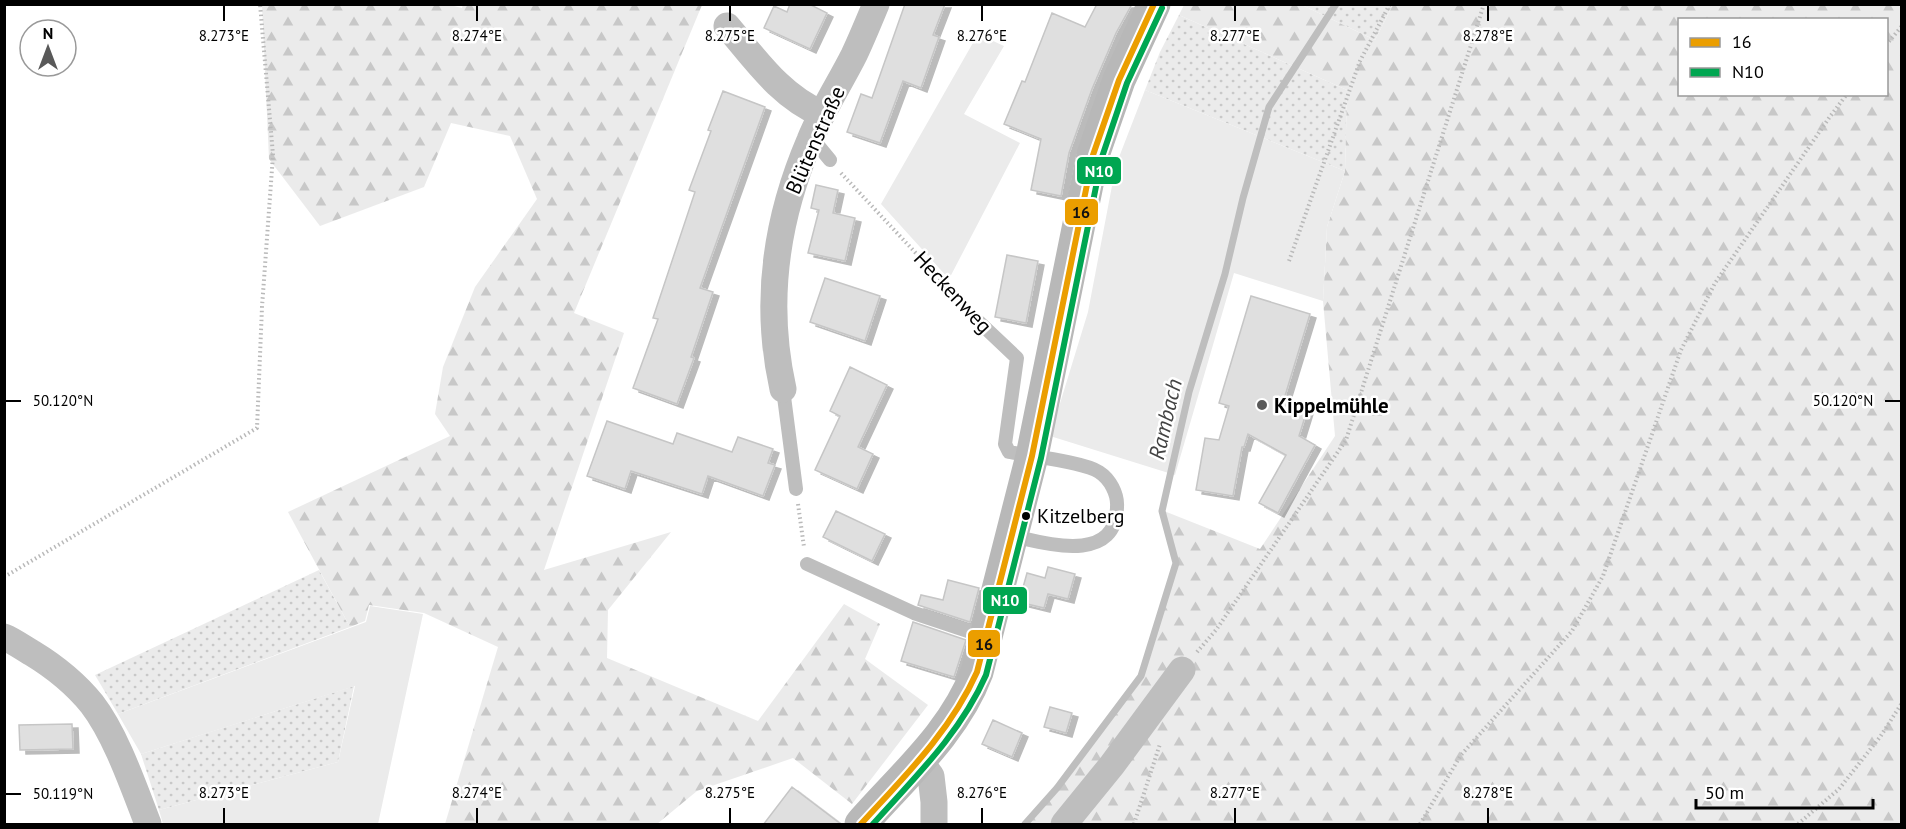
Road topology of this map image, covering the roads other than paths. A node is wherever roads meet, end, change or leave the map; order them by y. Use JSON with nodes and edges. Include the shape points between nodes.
{"nodes":[{"id":1,"x":876,"y":4,"type":"edge"},
{"id":2,"x":1154,"y":4,"type":"edge"},
{"id":3,"x":727,"y":26,"type":"dead end"},
{"id":4,"x":817,"y":126,"type":"junction"},
{"id":5,"x":830,"y":160,"type":"road end"},
{"id":6,"x":980,"y":322,"type":"road end"},
{"id":7,"x":783,"y":389,"type":"joint"},
{"id":8,"x":1032,"y":456,"type":"junction"},
{"id":9,"x":796,"y":489,"type":"road end"},
{"id":10,"x":1012,"y":536,"type":"junction"},
{"id":11,"x":807,"y":564,"type":"road end"},
{"id":12,"x":4,"y":637,"type":"edge"},
{"id":13,"x":986,"y":637,"type":"junction"},
{"id":14,"x":1182,"y":670,"type":"road end"},
{"id":15,"x":919,"y":760,"type":"junction"},
{"id":16,"x":148,"y":825,"type":"edge"},
{"id":17,"x":861,"y":825,"type":"edge"},
{"id":18,"x":934,"y":825,"type":"edge"},
{"id":19,"x":1064,"y":825,"type":"edge"}],
"edges":[{"from":1,"to":4,"type":"street","name":"Blütenstraße"},
{"from":2,"to":8,"type":"main road","via":[[1119,80],[1093,155]]},
{"from":3,"to":4,"type":"street","via":[[785,92],[804,106]]},
{"from":4,"to":5,"type":"lane"},
{"from":4,"to":7,"type":"street","name":"Blütenstraße","via":[[796,173],[778,246],[773,320]]},
{"from":6,"to":8,"type":"lane","name":"Heckenweg","via":[[1017,358],[1005,444],[1009,452]]},
{"from":7,"to":9,"type":"lane"},
{"from":8,"to":10,"type":"main road"},
{"from":8,"to":10,"type":"lane","via":[[1100,472],[1113,488],[1116,518],[1106,535],[1088,545],[1068,546]]},
{"from":10,"to":13,"type":"main road"},
{"from":11,"to":13,"type":"lane","via":[[914,613]]},
{"from":12,"to":16,"type":"street","via":[[65,676],[93,705],[129,775]]},
{"from":13,"to":15,"type":"main road","via":[[966,698]]},
{"from":14,"to":19,"type":"street"},
{"from":15,"to":17,"type":"main road"},
{"from":15,"to":18,"type":"street","via":[[931,776]]}]}
